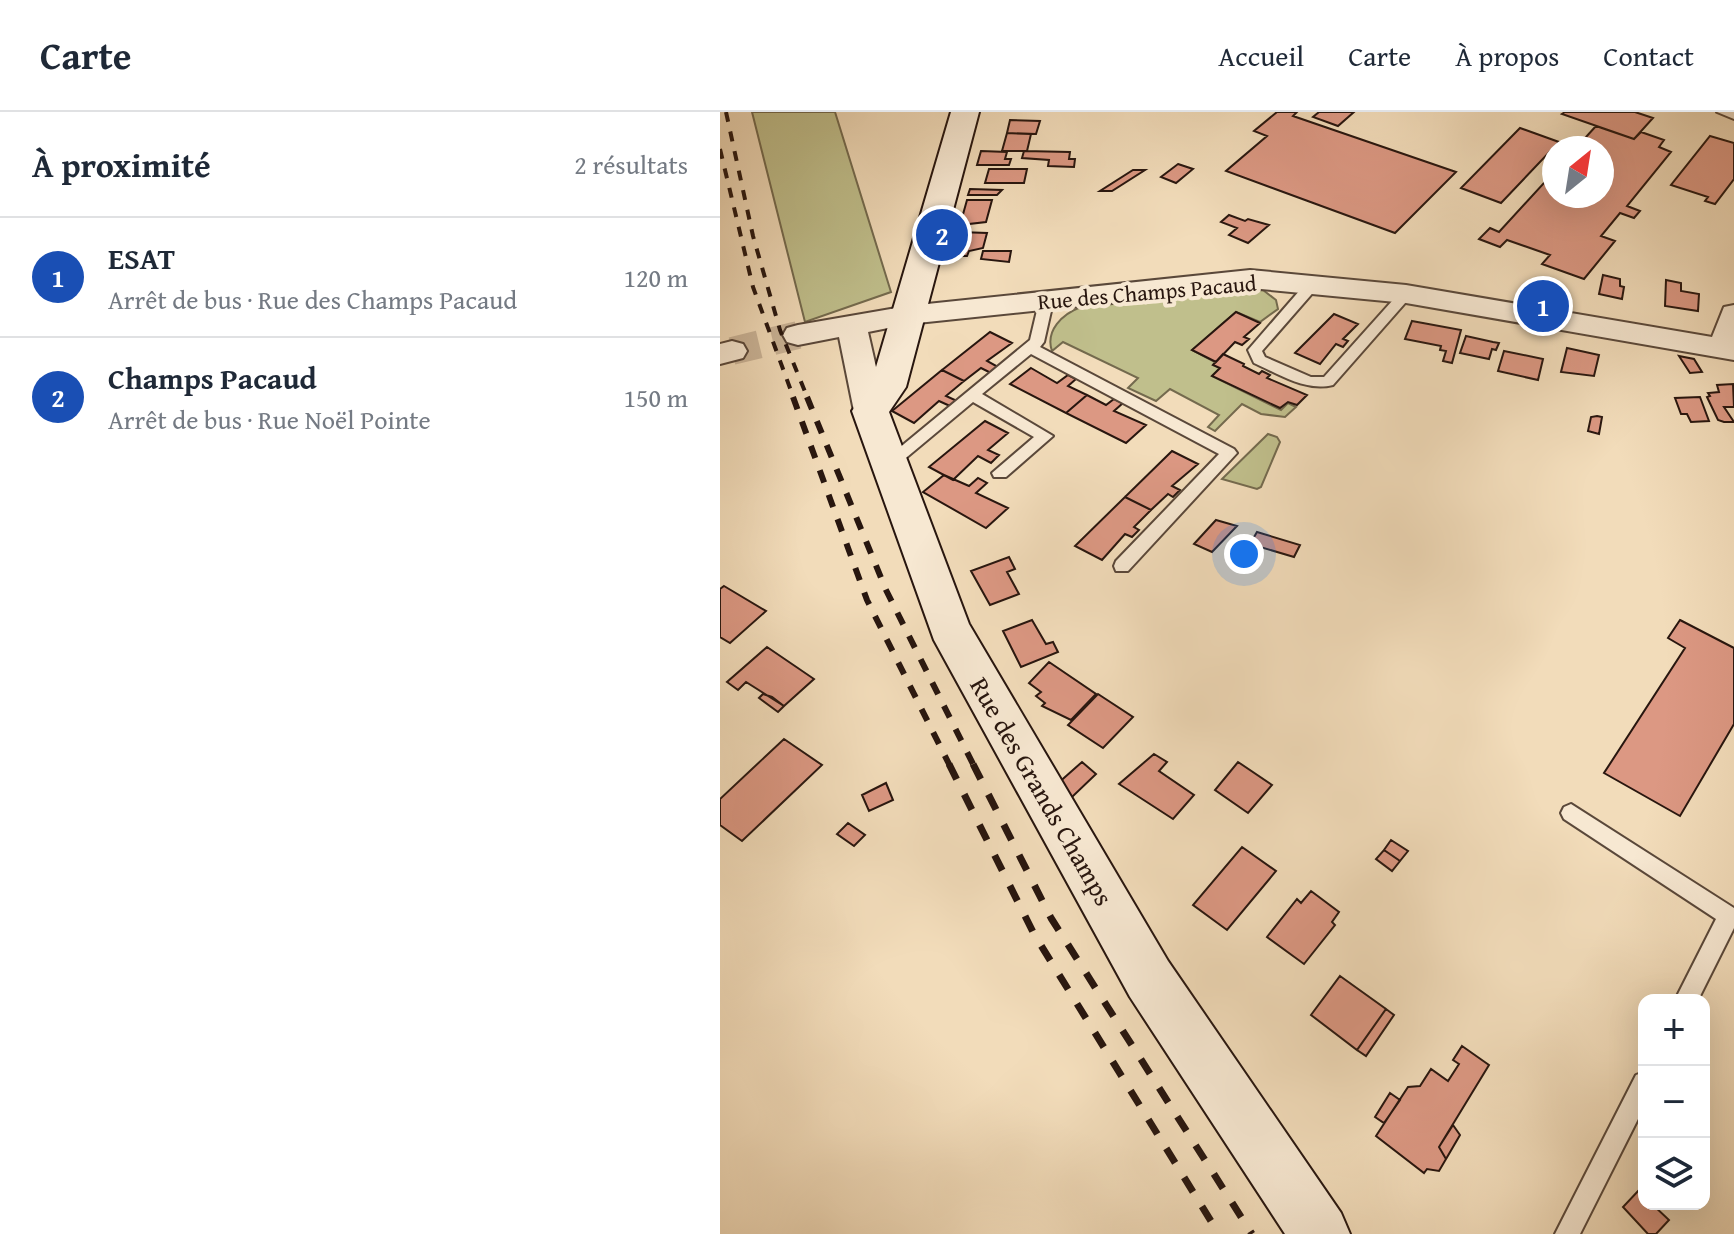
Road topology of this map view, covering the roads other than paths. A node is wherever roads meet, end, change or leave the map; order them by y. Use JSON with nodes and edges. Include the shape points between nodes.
{"nodes":[{"id":1,"x":965,"y":112,"type":"edge"},
{"id":2,"x":1723,"y":112,"type":"edge"},
{"id":3,"x":1734,"y":116,"type":"edge"},
{"id":4,"x":1312,"y":285,"type":"junction"},
{"id":5,"x":1406,"y":294,"type":"junction"},
{"id":6,"x":1046,"y":302,"type":"junction"},
{"id":7,"x":1734,"y":314,"type":"edge"},
{"id":8,"x":908,"y":315,"type":"junction"},
{"id":9,"x":851,"y":324,"type":"junction"},
{"id":10,"x":798,"y":335,"type":"tunnel mouth"},
{"id":11,"x":1030,"y":348,"type":"junction"},
{"id":12,"x":1729,"y":349,"type":"edge"},
{"id":13,"x":972,"y":395,"type":"junction"},
{"id":14,"x":870,"y":411,"type":"junction"},
{"id":15,"x":889,"y":463,"type":"junction"},
{"id":16,"x":1000,"y":473,"type":"dead end"},
{"id":17,"x":1122,"y":566,"type":"dead end"},
{"id":18,"x":1571,"y":813,"type":"dead end"},
{"id":19,"x":1689,"y":994,"type":"edge"},
{"id":20,"x":1638,"y":1095,"type":"edge"},
{"id":21,"x":1320,"y":1234,"type":"edge"},
{"id":22,"x":1567,"y":1234,"type":"edge"}],
"edges":[{"from":1,"to":8,"type":"street"},
{"from":2,"to":3,"type":"lane"},
{"from":4,"to":5,"type":"street","name":"Rue des Champs Pacaud"},
{"from":4,"to":5,"type":"lane","via":[[1255,350],[1259,360],[1309,382],[1328,382]]},
{"from":4,"to":6,"type":"street","name":"Rue des Champs Pacaud","via":[[1250,279]]},
{"from":5,"to":12,"type":"street","name":"Rue des Champs Pacaud"},
{"from":6,"to":8,"type":"street","name":"Rue des Champs Pacaud"},
{"from":6,"to":11,"type":"lane","via":[[1037,342]]},
{"from":7,"to":12,"type":"street"},
{"from":8,"to":9,"type":"street","name":"Rue des Champs Pacaud"},
{"from":8,"to":14,"type":"street","via":[[888,387]]},
{"from":9,"to":10,"type":"street","name":"Rue des Champs Pacaud"},
{"from":9,"to":14,"type":"street"},
{"from":11,"to":13,"type":"lane"},
{"from":11,"to":17,"type":"lane","via":[[1229,453]]},
{"from":13,"to":15,"type":"lane"},
{"from":13,"to":16,"type":"lane","via":[[1045,436]]},
{"from":14,"to":15,"type":"street","name":"Rue des Grands Champs"},
{"from":15,"to":21,"type":"street","name":"Rue des Grands Champs","via":[[949,628],[1149,979]]},
{"from":18,"to":19,"type":"lane","via":[[1729,916]]},
{"from":20,"to":22,"type":"lane"}]}
